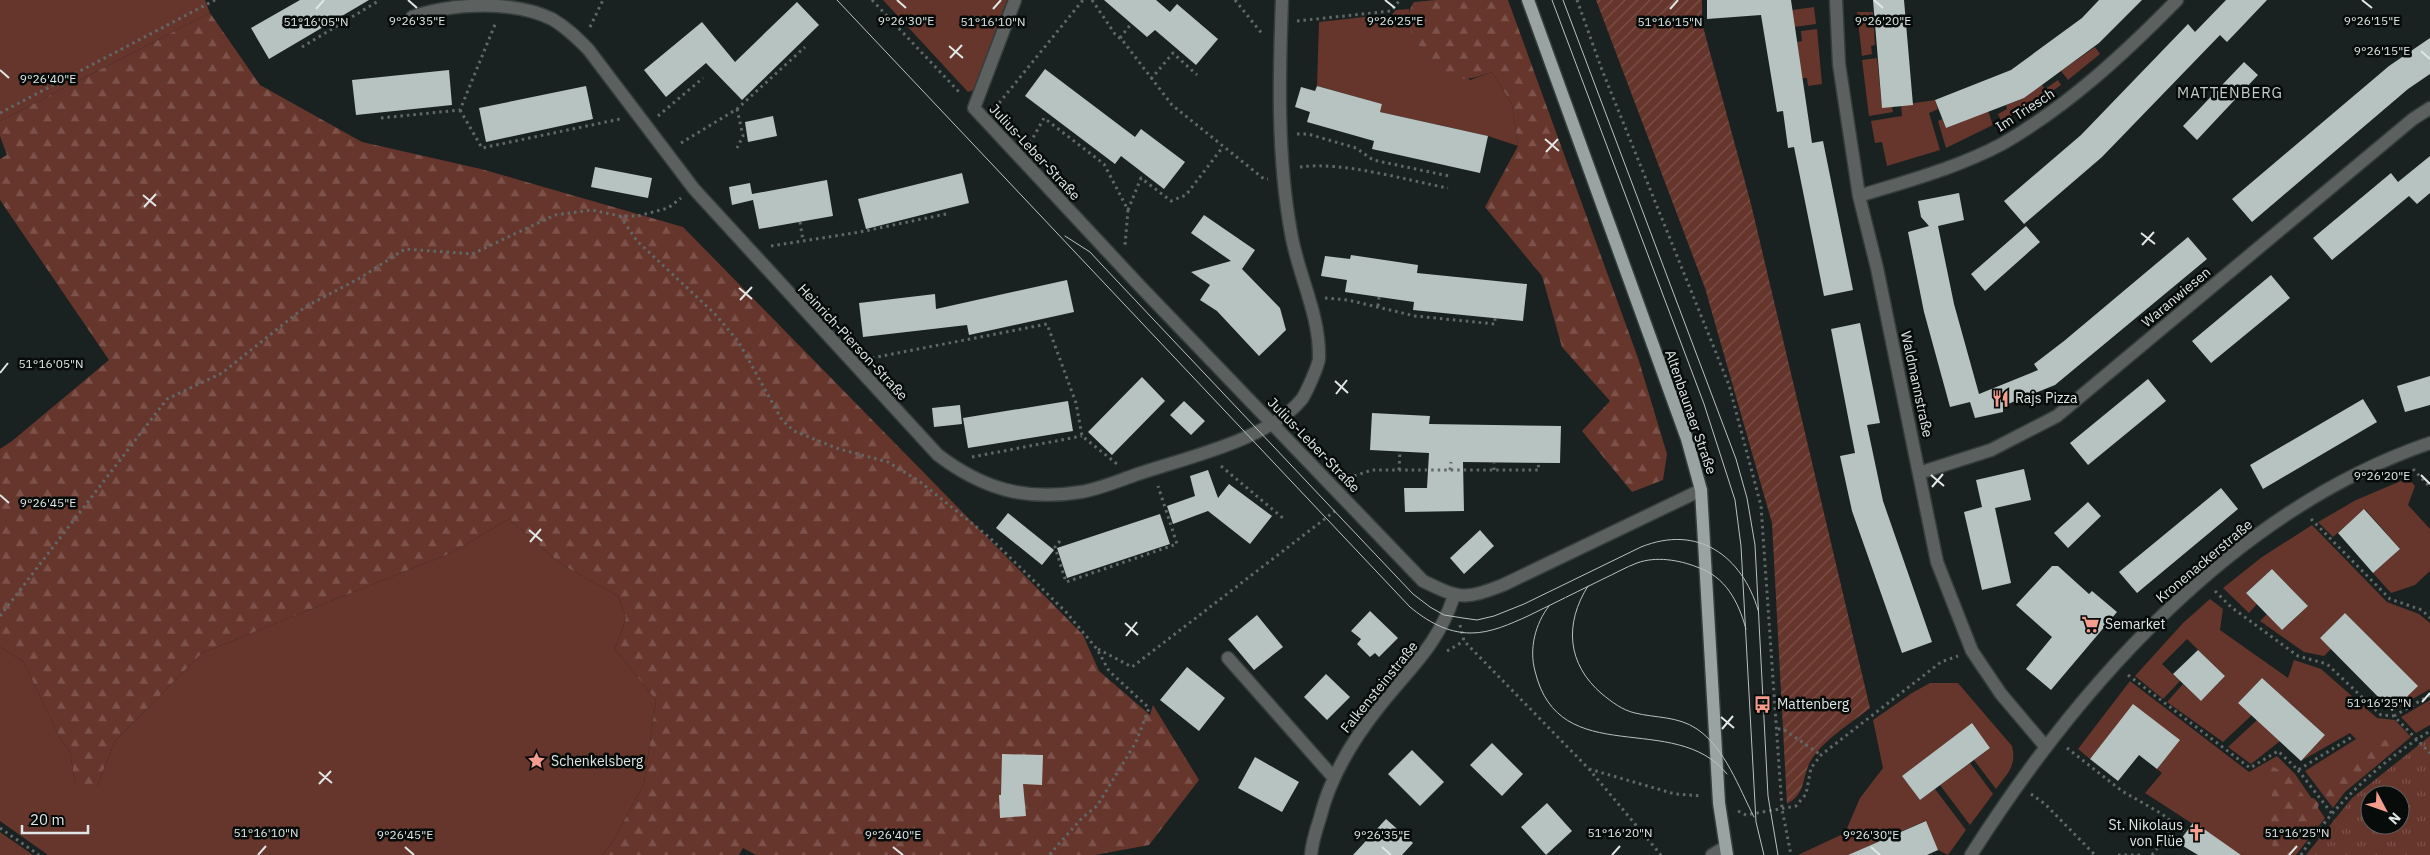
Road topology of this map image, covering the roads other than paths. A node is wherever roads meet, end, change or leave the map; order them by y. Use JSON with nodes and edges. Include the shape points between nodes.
{"nodes":[{"id":1,"x":1015,"y":0,"type":"edge"},
{"id":2,"x":1282,"y":0,"type":"edge"},
{"id":3,"x":1528,"y":0,"type":"edge"},
{"id":4,"x":1836,"y":0,"type":"edge"},
{"id":5,"x":2177,"y":0,"type":"edge"},
{"id":6,"x":412,"y":17,"type":"dead end"},
{"id":7,"x":2430,"y":108,"type":"edge"},
{"id":8,"x":1859,"y":196,"type":"junction"},
{"id":9,"x":1272,"y":424,"type":"junction"},
{"id":10,"x":2430,"y":443,"type":"edge"},
{"id":11,"x":1920,"y":472,"type":"junction"},
{"id":12,"x":1701,"y":490,"type":"junction"},
{"id":13,"x":1454,"y":596,"type":"junction"},
{"id":14,"x":1228,"y":658,"type":"dead end"},
{"id":15,"x":2049,"y":742,"type":"junction"},
{"id":16,"x":1334,"y":778,"type":"junction"},
{"id":17,"x":1726,"y":851,"type":"edge"},
{"id":18,"x":1311,"y":855,"type":"edge"},
{"id":19,"x":1712,"y":855,"type":"edge"},
{"id":20,"x":1971,"y":855,"type":"edge"}],
"edges":[{"from":1,"to":9,"type":"street","name":"Julius-Leber-Straße","via":[[974,108]]},
{"from":2,"to":9,"type":"street","name":"Heinrich-Pierson-Straße","via":[[1279,134],[1283,173],[1291,235],[1316,323],[1319,360],[1302,398]]},
{"from":3,"to":12,"type":"main road","name":"Altenbaunaer Straße","via":[[1687,439]]},
{"from":4,"to":8,"type":"street","name":"Waldmannstraße","via":[[1840,64]]},
{"from":5,"to":8,"type":"street","name":"Im Triesch","via":[[2133,45],[2061,106],[2001,144],[1947,168]]},
{"from":6,"to":9,"type":"street","name":"Heinrich-Pierson-Straße","via":[[455,5],[502,5],[532,11],[568,29],[694,189],[857,369],[938,455],[985,485],[1019,493],[1052,495],[1083,492],[1246,438]]},
{"from":7,"to":11,"type":"street","name":"Waranwiesen","via":[[2056,416],[1991,450]]},
{"from":8,"to":11,"type":"street","name":"Waldmannstraße"},
{"from":9,"to":13,"type":"street","name":"Julius-Leber-Straße","via":[[1423,581]]},
{"from":10,"to":15,"type":"street","name":"Kronenackerstraße","via":[[2399,453],[2299,506],[2253,537],[2154,623]]},
{"from":11,"to":15,"type":"street","name":"Waldmannstraße","via":[[1936,562],[1972,651],[2002,694]]},
{"from":12,"to":13,"type":"street","name":"Julius-Leber-Straße","via":[[1503,585],[1474,596]]},
{"from":12,"to":17,"type":"main road","name":"Altenbaunaer Straße","via":[[1719,803]]},
{"from":13,"to":16,"type":"street","name":"Falkensteinstraße","via":[[1447,618],[1430,648],[1378,708],[1345,754]]},
{"from":14,"to":16,"type":"street"},
{"from":15,"to":20,"type":"street","name":"Kronenackerstraße"},
{"from":16,"to":18,"type":"street","name":"Falkensteinstraße","via":[[1325,799]]},
{"from":17,"to":19,"type":"street"}]}
